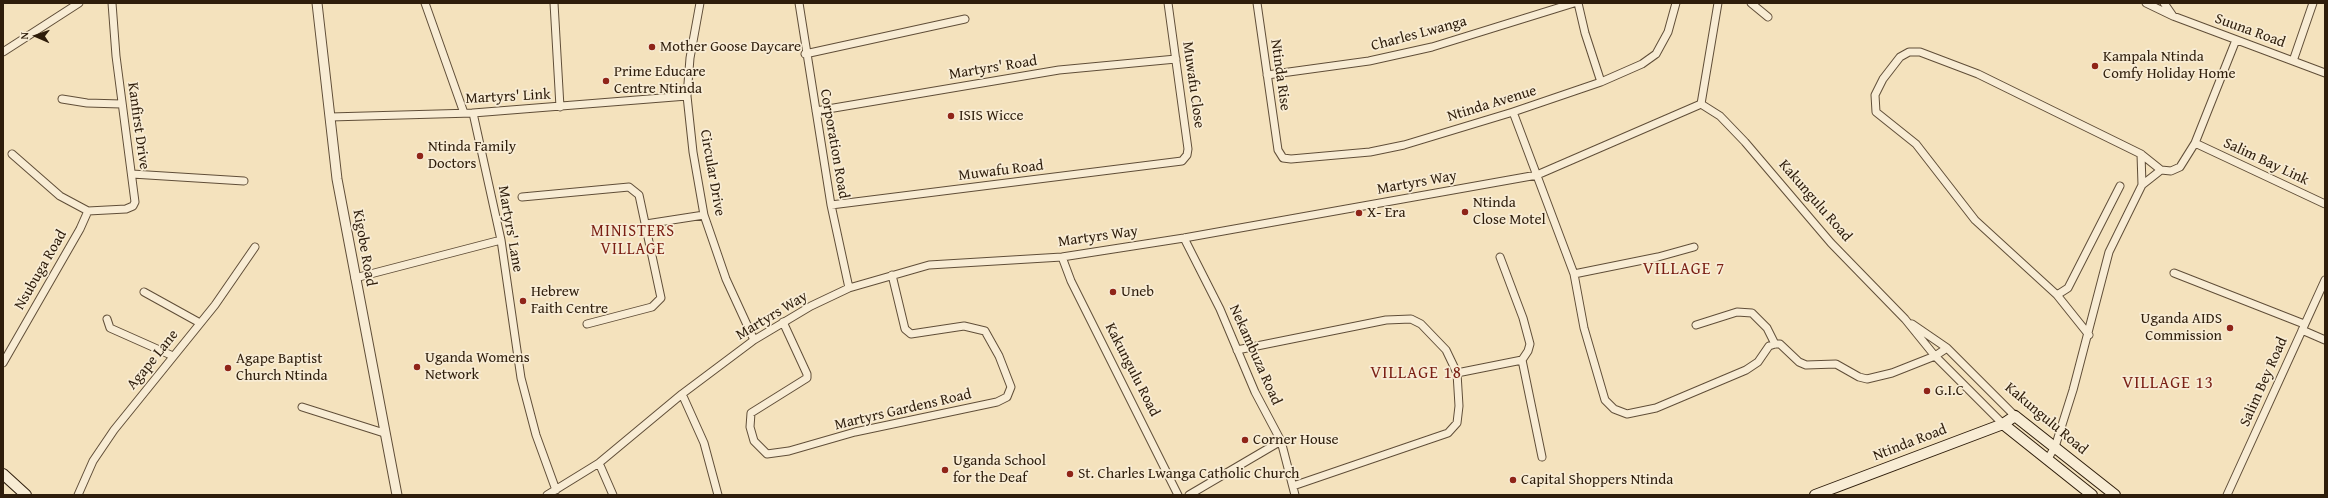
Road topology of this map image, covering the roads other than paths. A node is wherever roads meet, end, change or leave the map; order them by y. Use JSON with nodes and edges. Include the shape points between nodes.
{"nodes":[{"id":1,"x":79,"y":3,"type":"edge"},
{"id":2,"x":112,"y":3,"type":"edge"},
{"id":3,"x":317,"y":3,"type":"edge"},
{"id":4,"x":426,"y":3,"type":"edge"},
{"id":5,"x":554,"y":3,"type":"edge"},
{"id":6,"x":700,"y":3,"type":"edge"},
{"id":7,"x":798,"y":3,"type":"edge"},
{"id":8,"x":1168,"y":3,"type":"edge"},
{"id":9,"x":1257,"y":3,"type":"edge"},
{"id":10,"x":1574,"y":3,"type":"edge"},
{"id":11,"x":1578,"y":3,"type":"edge"},
{"id":12,"x":1676,"y":3,"type":"edge"},
{"id":13,"x":1718,"y":3,"type":"edge"},
{"id":14,"x":1751,"y":3,"type":"edge"},
{"id":15,"x":2146,"y":3,"type":"edge"},
{"id":16,"x":2164,"y":3,"type":"edge"},
{"id":17,"x":2313,"y":3,"type":"edge"},
{"id":18,"x":2173,"y":16,"type":"junction"},
{"id":19,"x":1768,"y":17,"type":"dead end"},
{"id":20,"x":965,"y":19,"type":"dead end"},
{"id":21,"x":2236,"y":40,"type":"junction"},
{"id":22,"x":3,"y":52,"type":"edge"},
{"id":23,"x":805,"y":54,"type":"junction"},
{"id":24,"x":1176,"y":59,"type":"junction"},
{"id":25,"x":2293,"y":61,"type":"junction"},
{"id":26,"x":2325,"y":73,"type":"edge"},
{"id":27,"x":1267,"y":76,"type":"junction"},
{"id":28,"x":1601,"y":82,"type":"junction"},
{"id":29,"x":687,"y":96,"type":"junction"},
{"id":30,"x":62,"y":99,"type":"dead end"},
{"id":31,"x":121,"y":104,"type":"junction"},
{"id":32,"x":1701,"y":104,"type":"junction"},
{"id":33,"x":560,"y":107,"type":"junction"},
{"id":34,"x":816,"y":111,"type":"junction"},
{"id":35,"x":473,"y":112,"type":"junction"},
{"id":36,"x":1513,"y":112,"type":"junction"},
{"id":37,"x":464,"y":113,"type":"junction"},
{"id":38,"x":330,"y":117,"type":"junction"},
{"id":39,"x":2195,"y":143,"type":"junction"},
{"id":40,"x":1278,"y":150,"type":"joint"},
{"id":41,"x":12,"y":154,"type":"dead end"},
{"id":42,"x":2141,"y":154,"type":"junction"},
{"id":43,"x":1175,"y":163,"type":"joint"},
{"id":44,"x":2161,"y":170,"type":"junction"},
{"id":45,"x":132,"y":174,"type":"junction"},
{"id":46,"x":1537,"y":175,"type":"junction"},
{"id":47,"x":244,"y":181,"type":"dead end"},
{"id":48,"x":2142,"y":185,"type":"junction"},
{"id":49,"x":2120,"y":186,"type":"dead end"},
{"id":50,"x":522,"y":197,"type":"dead end"},
{"id":51,"x":2325,"y":204,"type":"edge"},
{"id":52,"x":831,"y":205,"type":"junction"},
{"id":53,"x":88,"y":211,"type":"junction"},
{"id":54,"x":704,"y":214,"type":"junction"},
{"id":55,"x":646,"y":224,"type":"junction"},
{"id":56,"x":1184,"y":238,"type":"junction"},
{"id":57,"x":501,"y":240,"type":"junction"},
{"id":58,"x":255,"y":247,"type":"dead end"},
{"id":59,"x":1694,"y":247,"type":"dead end"},
{"id":60,"x":1062,"y":257,"type":"junction"},
{"id":61,"x":1500,"y":257,"type":"dead end"},
{"id":62,"x":2174,"y":273,"type":"dead end"},
{"id":63,"x":1574,"y":274,"type":"junction"},
{"id":64,"x":892,"y":275,"type":"junction"},
{"id":65,"x":355,"y":278,"type":"junction"},
{"id":66,"x":2325,"y":280,"type":"edge"},
{"id":67,"x":849,"y":288,"type":"junction"},
{"id":68,"x":144,"y":292,"type":"dead end"},
{"id":69,"x":2057,"y":295,"type":"junction"},
{"id":70,"x":107,"y":319,"type":"dead end"},
{"id":71,"x":1905,"y":319,"type":"junction"},
{"id":72,"x":784,"y":322,"type":"junction"},
{"id":73,"x":200,"y":323,"type":"junction"},
{"id":74,"x":587,"y":324,"type":"dead end"},
{"id":75,"x":1696,"y":325,"type":"dead end"},
{"id":76,"x":2303,"y":327,"type":"junction"},
{"id":77,"x":2089,"y":335,"type":"junction"},
{"id":78,"x":754,"y":340,"type":"junction"},
{"id":79,"x":2325,"y":340,"type":"edge"},
{"id":80,"x":1775,"y":344,"type":"junction"},
{"id":81,"x":1947,"y":348,"type":"junction"},
{"id":82,"x":1237,"y":350,"type":"junction"},
{"id":83,"x":173,"y":356,"type":"junction"},
{"id":84,"x":1935,"y":356,"type":"junction"},
{"id":85,"x":1522,"y":360,"type":"junction"},
{"id":86,"x":3,"y":363,"type":"edge"},
{"id":87,"x":1457,"y":373,"type":"junction"},
{"id":88,"x":682,"y":394,"type":"junction"},
{"id":89,"x":302,"y":407,"type":"dead end"},
{"id":90,"x":2015,"y":416,"type":"junction"},
{"id":91,"x":2003,"y":424,"type":"junction"},
{"id":92,"x":384,"y":433,"type":"junction"},
{"id":93,"x":1281,"y":441,"type":"junction"},
{"id":94,"x":2055,"y":447,"type":"junction"},
{"id":95,"x":1542,"y":457,"type":"dead end"},
{"id":96,"x":2047,"y":460,"type":"junction"},
{"id":97,"x":599,"y":463,"type":"junction"},
{"id":98,"x":3,"y":474,"type":"edge"},
{"id":99,"x":1293,"y":486,"type":"junction"},
{"id":100,"x":556,"y":490,"type":"junction"},
{"id":101,"x":26,"y":495,"type":"edge"},
{"id":102,"x":78,"y":495,"type":"edge"},
{"id":103,"x":397,"y":495,"type":"edge"},
{"id":104,"x":547,"y":495,"type":"edge"},
{"id":105,"x":613,"y":495,"type":"edge"},
{"id":106,"x":718,"y":495,"type":"edge"},
{"id":107,"x":1178,"y":495,"type":"edge"},
{"id":108,"x":1189,"y":495,"type":"edge"},
{"id":109,"x":1295,"y":495,"type":"edge"},
{"id":110,"x":1815,"y":495,"type":"edge"},
{"id":111,"x":2092,"y":495,"type":"edge"},
{"id":112,"x":2115,"y":495,"type":"edge"},
{"id":113,"x":2228,"y":495,"type":"edge"}],
"edges":[{"from":1,"to":22,"type":"street"},
{"from":2,"to":31,"type":"street","name":"Kanfirst Drive"},
{"from":3,"to":38,"type":"street","name":"Kigobe Road"},
{"from":4,"to":37,"type":"street"},
{"from":5,"to":33,"type":"street"},
{"from":6,"to":29,"type":"street","name":"Circular Drive","via":[[690,58]]},
{"from":7,"to":23,"type":"street","name":"Corporation Road"},
{"from":8,"to":24,"type":"street","name":"Muwafu Close"},
{"from":9,"to":27,"type":"street","name":"Ntinda Rise"},
{"from":10,"to":27,"type":"street","name":"Charles Lwanga","via":[[1432,47],[1369,61]]},
{"from":11,"to":28,"type":"street"},
{"from":12,"to":28,"type":"street","name":"Ntinda Avenue","via":[[1668,32],[1656,54],[1642,64]]},
{"from":13,"to":32,"type":"street"},
{"from":14,"to":19,"type":"street"},
{"from":15,"to":18,"type":"street","name":"Suuna Road"},
{"from":16,"to":18,"type":"street"},
{"from":17,"to":25,"type":"street"},
{"from":18,"to":21,"type":"street","name":"Suuna Road"},
{"from":20,"to":23,"type":"street"},
{"from":21,"to":25,"type":"street","name":"Suuna Road"},
{"from":21,"to":39,"type":"street"},
{"from":23,"to":34,"type":"street","name":"Corporation Road"},
{"from":24,"to":34,"type":"street","name":"Martyrs' Road","via":[[1060,70]]},
{"from":24,"to":43,"type":"street","name":"Muwafu Close","via":[[1188,149],[1182,161]]},
{"from":25,"to":26,"type":"street","name":"Suuna Road"},
{"from":27,"to":40,"type":"street","name":"Ntinda Rise"},
{"from":28,"to":36,"type":"street","name":"Ntinda Avenue"},
{"from":29,"to":33,"type":"street","name":"Martyrs' Link"},
{"from":29,"to":54,"type":"street","name":"Circular Drive","via":[[693,152]]},
{"from":30,"to":31,"type":"street"},
{"from":31,"to":45,"type":"street","name":"Kanfirst Drive"},
{"from":32,"to":46,"type":"street","name":"Martyrs Way"},
{"from":32,"to":71,"type":"street","name":"Kakungulu Road","via":[[1720,116],[1831,243]]},
{"from":33,"to":35,"type":"street","name":"Martyrs' Link"},
{"from":34,"to":52,"type":"street","name":"Corporation Road"},
{"from":35,"to":37,"type":"street","name":"Martyrs' Link"},
{"from":35,"to":57,"type":"street","name":"Martyrs' Lane"},
{"from":36,"to":40,"type":"street","name":"Ntinda Avenue","via":[[1404,145],[1370,152],[1291,159],[1283,158]]},
{"from":36,"to":46,"type":"street"},
{"from":37,"to":38,"type":"street","name":"Martyrs' Link"},
{"from":38,"to":65,"type":"street","name":"Kigobe Road","via":[[337,179]]},
{"from":39,"to":44,"type":"street","via":[[2180,167],[2171,171]]},
{"from":39,"to":51,"type":"street","name":"Salim Bay Link"},
{"from":41,"to":53,"type":"street","via":[[60,196]]},
{"from":42,"to":44,"type":"street"},
{"from":42,"to":48,"type":"street"},
{"from":42,"to":69,"type":"street","via":[[1978,74],[1920,52],[1909,52],[1900,57],[1883,78],[1875,94],[1876,112],[1916,144],[1975,220]]},
{"from":43,"to":52,"type":"street","name":"Muwafu Road"},
{"from":44,"to":48,"type":"street"},
{"from":45,"to":47,"type":"street"},
{"from":45,"to":53,"type":"street","name":"Kanfirst Drive","via":[[134,202],[131,208]]},
{"from":46,"to":56,"type":"street","name":"Martyrs Way"},
{"from":46,"to":63,"type":"street"},
{"from":48,"to":77,"type":"street","via":[[2109,252]]},
{"from":49,"to":69,"type":"street","via":[[2068,288]]},
{"from":50,"to":55,"type":"street","via":[[629,187],[639,195]]},
{"from":52,"to":67,"type":"street","name":"Corporation Road"},
{"from":53,"to":86,"type":"street","name":"Nsubuga Road"},
{"from":54,"to":55,"type":"street"},
{"from":54,"to":78,"type":"street","name":"Circular Drive","via":[[726,279]]},
{"from":55,"to":74,"type":"street","via":[[661,298],[652,307]]},
{"from":56,"to":60,"type":"street","name":"Martyrs Way"},
{"from":56,"to":82,"type":"street","name":"Nekambuza Road","via":[[1220,309]]},
{"from":57,"to":65,"type":"street"},
{"from":57,"to":100,"type":"street","name":"Martyrs' Lane","via":[[521,378],[536,435]]},
{"from":58,"to":73,"type":"street","name":"Agape Lane"},
{"from":59,"to":63,"type":"street","via":[[1658,258]]},
{"from":60,"to":64,"type":"street","name":"Martyrs Way","via":[[929,265]]},
{"from":60,"to":107,"type":"street","name":"Kakungulu Road","via":[[1071,281]]},
{"from":61,"to":85,"type":"street","via":[[1517,299],[1530,344]]},
{"from":62,"to":76,"type":"street"},
{"from":63,"to":80,"type":"street","via":[[1584,328],[1605,400],[1614,409],[1627,414],[1656,408],[1746,370],[1758,362],[1769,346]]},
{"from":64,"to":67,"type":"street","name":"Martyrs Way"},
{"from":64,"to":72,"type":"street","name":"Martyrs Gardens Road","via":[[905,329],[911,334],[964,326],[985,332],[999,356],[1011,387],[1007,397],[997,402],[855,432],[789,451],[767,454],[754,441],[750,427],[751,413],[807,378],[808,374]]},
{"from":65,"to":92,"type":"street","name":"Kigobe Road"},
{"from":66,"to":76,"type":"street","name":"Salim Bey Road"},
{"from":67,"to":72,"type":"street","name":"Martyrs Way"},
{"from":68,"to":73,"type":"street"},
{"from":69,"to":77,"type":"street"},
{"from":70,"to":83,"type":"street","via":[[110,328]]},
{"from":71,"to":81,"type":"street","name":"Kakungulu Road"},
{"from":71,"to":84,"type":"street","name":"Kakungulu Road"},
{"from":72,"to":78,"type":"street","name":"Martyrs Way"},
{"from":73,"to":83,"type":"street","name":"Agape Lane"},
{"from":75,"to":80,"type":"street","via":[[1738,312],[1752,313],[1767,328]]},
{"from":76,"to":79,"type":"street"},
{"from":76,"to":113,"type":"street","name":"Salim Bey Road"},
{"from":77,"to":94,"type":"street"},
{"from":78,"to":88,"type":"street","name":"Martyrs Way"},
{"from":80,"to":84,"type":"street","via":[[1780,344],[1799,362],[1836,364],[1867,379],[1878,378]]},
{"from":81,"to":84,"type":"street"},
{"from":81,"to":90,"type":"street","name":"Kakungulu Road"},
{"from":82,"to":87,"type":"street","via":[[1386,320],[1411,320],[1421,324],[1446,350]]},
{"from":82,"to":93,"type":"street","name":"Nekambuza Road","via":[[1255,392]]},
{"from":83,"to":102,"type":"street","name":"Agape Lane","via":[[114,430],[93,461]]},
{"from":84,"to":91,"type":"street","name":"Kakungulu Road"},
{"from":85,"to":87,"type":"street"},
{"from":85,"to":95,"type":"street"},
{"from":87,"to":99,"type":"street","via":[[1457,423],[1448,433]]},
{"from":88,"to":97,"type":"street","name":"Martyrs Way"},
{"from":88,"to":106,"type":"street","via":[[704,443]]},
{"from":89,"to":92,"type":"street"},
{"from":90,"to":91,"type":"main road","name":"Ntinda Road"},
{"from":90,"to":94,"type":"main road","name":"Kakungulu Road"},
{"from":91,"to":96,"type":"main road","name":"Kakungulu Road"},
{"from":91,"to":110,"type":"main road","name":"Ntinda Road"},
{"from":92,"to":103,"type":"street","name":"Kigobe Road"},
{"from":93,"to":99,"type":"street","name":"Nekambuza Road"},
{"from":93,"to":108,"type":"street"},
{"from":94,"to":96,"type":"street"},
{"from":94,"to":112,"type":"main road","name":"Kakungulu Road"},
{"from":96,"to":111,"type":"main road","name":"Kakungulu Road"},
{"from":97,"to":100,"type":"street","name":"Martyrs Way"},
{"from":97,"to":105,"type":"street"},
{"from":98,"to":101,"type":"main road"},
{"from":99,"to":109,"type":"street","name":"Nekambuza Road"},
{"from":100,"to":104,"type":"street","name":"Martyrs Way"}]}
